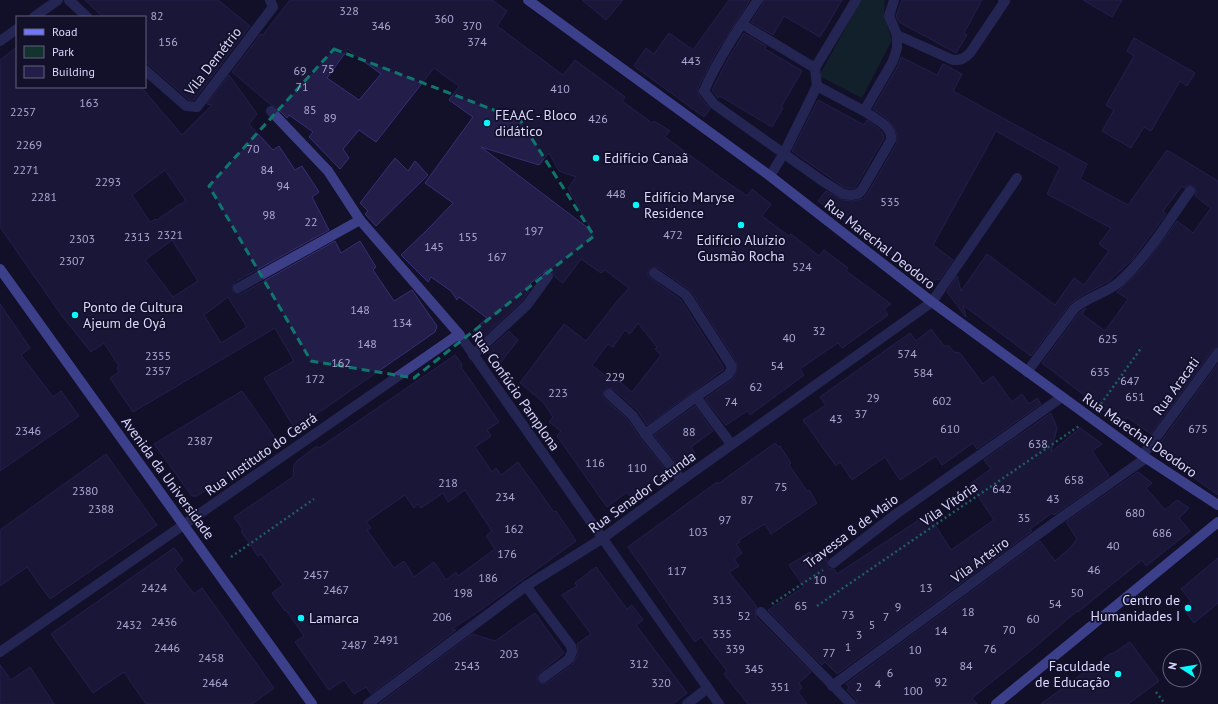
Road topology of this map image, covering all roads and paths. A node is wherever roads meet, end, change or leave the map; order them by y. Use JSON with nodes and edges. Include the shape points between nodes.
{"nodes":[{"id":1,"x":58,"y":0,"type":"edge"},
{"id":2,"x":69,"y":0,"type":"edge"},
{"id":3,"x":528,"y":0,"type":"edge"},
{"id":4,"x":758,"y":0,"type":"edge"},
{"id":5,"x":856,"y":0,"type":"edge"},
{"id":6,"x":894,"y":0,"type":"edge"},
{"id":7,"x":1004,"y":0,"type":"edge"},
{"id":8,"x":274,"y":2,"type":"edge"},
{"id":9,"x":35,"y":16,"type":"edge"},
{"id":10,"x":86,"y":16,"type":"edge"},
{"id":11,"x":742,"y":24,"type":"junction"},
{"id":12,"x":16,"y":30,"type":"edge"},
{"id":13,"x":897,"y":35,"type":"junction"},
{"id":14,"x":0,"y":41,"type":"edge"},
{"id":15,"x":815,"y":68,"type":"junction"},
{"id":16,"x":146,"y":71,"type":"edge"},
{"id":17,"x":817,"y":86,"type":"junction"},
{"id":18,"x":271,"y":111,"type":"dead end"},
{"id":19,"x":864,"y":111,"type":"junction"},
{"id":20,"x":784,"y":153,"type":"junction"},
{"id":21,"x":770,"y":176,"type":"junction"},
{"id":22,"x":1017,"y":178,"type":"dead end"},
{"id":23,"x":1190,"y":191,"type":"dead end"},
{"id":24,"x":360,"y":220,"type":"junction"},
{"id":25,"x":0,"y":269,"type":"edge"},
{"id":26,"x":654,"y":272,"type":"dead end"},
{"id":27,"x":548,"y":276,"type":"dead end"},
{"id":28,"x":238,"y":288,"type":"dead end"},
{"id":29,"x":932,"y":302,"type":"junction"},
{"id":30,"x":459,"y":334,"type":"junction"},
{"id":31,"x":1142,"y":347,"type":"dead end"},
{"id":32,"x":1218,"y":353,"type":"edge"},
{"id":33,"x":473,"y":355,"type":"junction"},
{"id":34,"x":1027,"y":372,"type":"junction"},
{"id":35,"x":609,"y":394,"type":"dead end"},
{"id":36,"x":696,"y":397,"type":"junction"},
{"id":37,"x":1062,"y":398,"type":"junction"},
{"id":38,"x":1098,"y":408,"type":"dead end"},
{"id":39,"x":1091,"y":418,"type":"junction"},
{"id":40,"x":646,"y":434,"type":"junction"},
{"id":41,"x":731,"y":444,"type":"junction"},
{"id":42,"x":1145,"y":457,"type":"junction"},
{"id":43,"x":682,"y":480,"type":"junction"},
{"id":44,"x":314,"y":499,"type":"dead end"},
{"id":45,"x":1218,"y":505,"type":"edge"},
{"id":46,"x":1218,"y":522,"type":"edge"},
{"id":47,"x":184,"y":524,"type":"junction"},
{"id":48,"x":603,"y":538,"type":"junction"},
{"id":49,"x":231,"y":557,"type":"dead end"},
{"id":50,"x":833,"y":563,"type":"joint"},
{"id":51,"x":526,"y":586,"type":"junction"},
{"id":52,"x":817,"y":606,"type":"dead end"},
{"id":53,"x":761,"y":612,"type":"joint"},
{"id":54,"x":0,"y":652,"type":"edge"},
{"id":55,"x":543,"y":678,"type":"dead end"},
{"id":56,"x":832,"y":686,"type":"junction"},
{"id":57,"x":708,"y":688,"type":"junction"},
{"id":58,"x":1156,"y":692,"type":"dead end"},
{"id":59,"x":312,"y":704,"type":"edge"},
{"id":60,"x":368,"y":704,"type":"edge"},
{"id":61,"x":687,"y":704,"type":"edge"},
{"id":62,"x":719,"y":704,"type":"edge"},
{"id":63,"x":851,"y":704,"type":"edge"},
{"id":64,"x":996,"y":704,"type":"edge"},
{"id":65,"x":1165,"y":704,"type":"edge"}],
"edges":[{"from":1,"to":9,"type":"street"},
{"from":2,"to":10,"type":"street"},
{"from":3,"to":21,"type":"street","name":"Rua Marechal Deodoro"},
{"from":4,"to":11,"type":"street"},
{"from":5,"to":15,"type":"street"},
{"from":6,"to":13,"type":"street","via":[[889,16]]},
{"from":7,"to":13,"type":"street","via":[[964,59],[953,60]]},
{"from":8,"to":16,"type":"street","name":"Vila Demétrio","via":[[197,107],[186,106]]},
{"from":11,"to":15,"type":"street"},
{"from":11,"to":20,"type":"street","via":[[704,91],[714,104]]},
{"from":12,"to":14,"type":"street"},
{"from":13,"to":19,"type":"street","via":[[893,61]]},
{"from":15,"to":17,"type":"street"},
{"from":17,"to":19,"type":"street"},
{"from":17,"to":20,"type":"street"},
{"from":18,"to":24,"type":"street","name":"Rua Confúcio Pamplona","via":[[328,171]]},
{"from":19,"to":20,"type":"street","via":[[892,134],[891,140],[858,194],[843,194]]},
{"from":20,"to":21,"type":"street"},
{"from":21,"to":29,"type":"street","name":"Rua Marechal Deodoro"},
{"from":22,"to":29,"type":"street"},
{"from":23,"to":34,"type":"street","via":[[1130,272],[1118,284],[1079,304]]},
{"from":24,"to":28,"type":"street"},
{"from":24,"to":30,"type":"street","name":"Rua Confúcio Pamplona"},
{"from":25,"to":47,"type":"street","name":"Avenida da Universidade"},
{"from":26,"to":36,"type":"street","via":[[686,295],[731,366],[728,375]]},
{"from":27,"to":33,"type":"street","via":[[527,305]]},
{"from":29,"to":34,"type":"street","name":"Rua Marechal Deodoro"},
{"from":29,"to":41,"type":"street","name":"Rua Senador Catunda"},
{"from":30,"to":33,"type":"street","name":"Rua Confúcio Pamplona"},
{"from":30,"to":47,"type":"street","name":"Rua Instituto do Ceará"},
{"from":31,"to":38,"type":"path"},
{"from":32,"to":42,"type":"street","name":"Rua Aracati"},
{"from":33,"to":48,"type":"street","name":"Rua Confúcio Pamplona"},
{"from":34,"to":37,"type":"street","name":"Rua Marechal Deodoro"},
{"from":35,"to":40,"type":"street","via":[[634,416]]},
{"from":36,"to":40,"type":"street"},
{"from":36,"to":41,"type":"street"},
{"from":37,"to":39,"type":"street","name":"Rua Marechal Deodoro"},
{"from":37,"to":50,"type":"street","name":"Travessa 8 de Maio","via":[[896,514]]},
{"from":39,"to":42,"type":"street","name":"Rua Marechal Deodoro"},
{"from":39,"to":52,"type":"path","name":"Vila Vitória"},
{"from":40,"to":43,"type":"street"},
{"from":41,"to":43,"type":"street","name":"Rua Senador Catunda"},
{"from":42,"to":45,"type":"street","name":"Rua Marechal Deodoro"},
{"from":42,"to":56,"type":"street","name":"Vila Arteiro"},
{"from":43,"to":48,"type":"street","name":"Rua Senador Catunda"},
{"from":44,"to":49,"type":"path"},
{"from":46,"to":64,"type":"street"},
{"from":47,"to":54,"type":"street","name":"Rua Instituto do Ceará"},
{"from":47,"to":59,"type":"street","name":"Avenida da Universidade"},
{"from":48,"to":51,"type":"street","name":"Rua Senador Catunda"},
{"from":48,"to":57,"type":"street","name":"Rua Confúcio Pamplona"},
{"from":50,"to":53,"type":"path","name":"Travessa 8 de Maio"},
{"from":51,"to":55,"type":"street","via":[[571,646],[569,658]]},
{"from":51,"to":60,"type":"street","name":"Rua Senador Catunda"},
{"from":53,"to":56,"type":"street"},
{"from":56,"to":63,"type":"street"},
{"from":57,"to":61,"type":"street"},
{"from":57,"to":62,"type":"street","name":"Rua Confúcio Pamplona"},
{"from":58,"to":65,"type":"path"}]}
